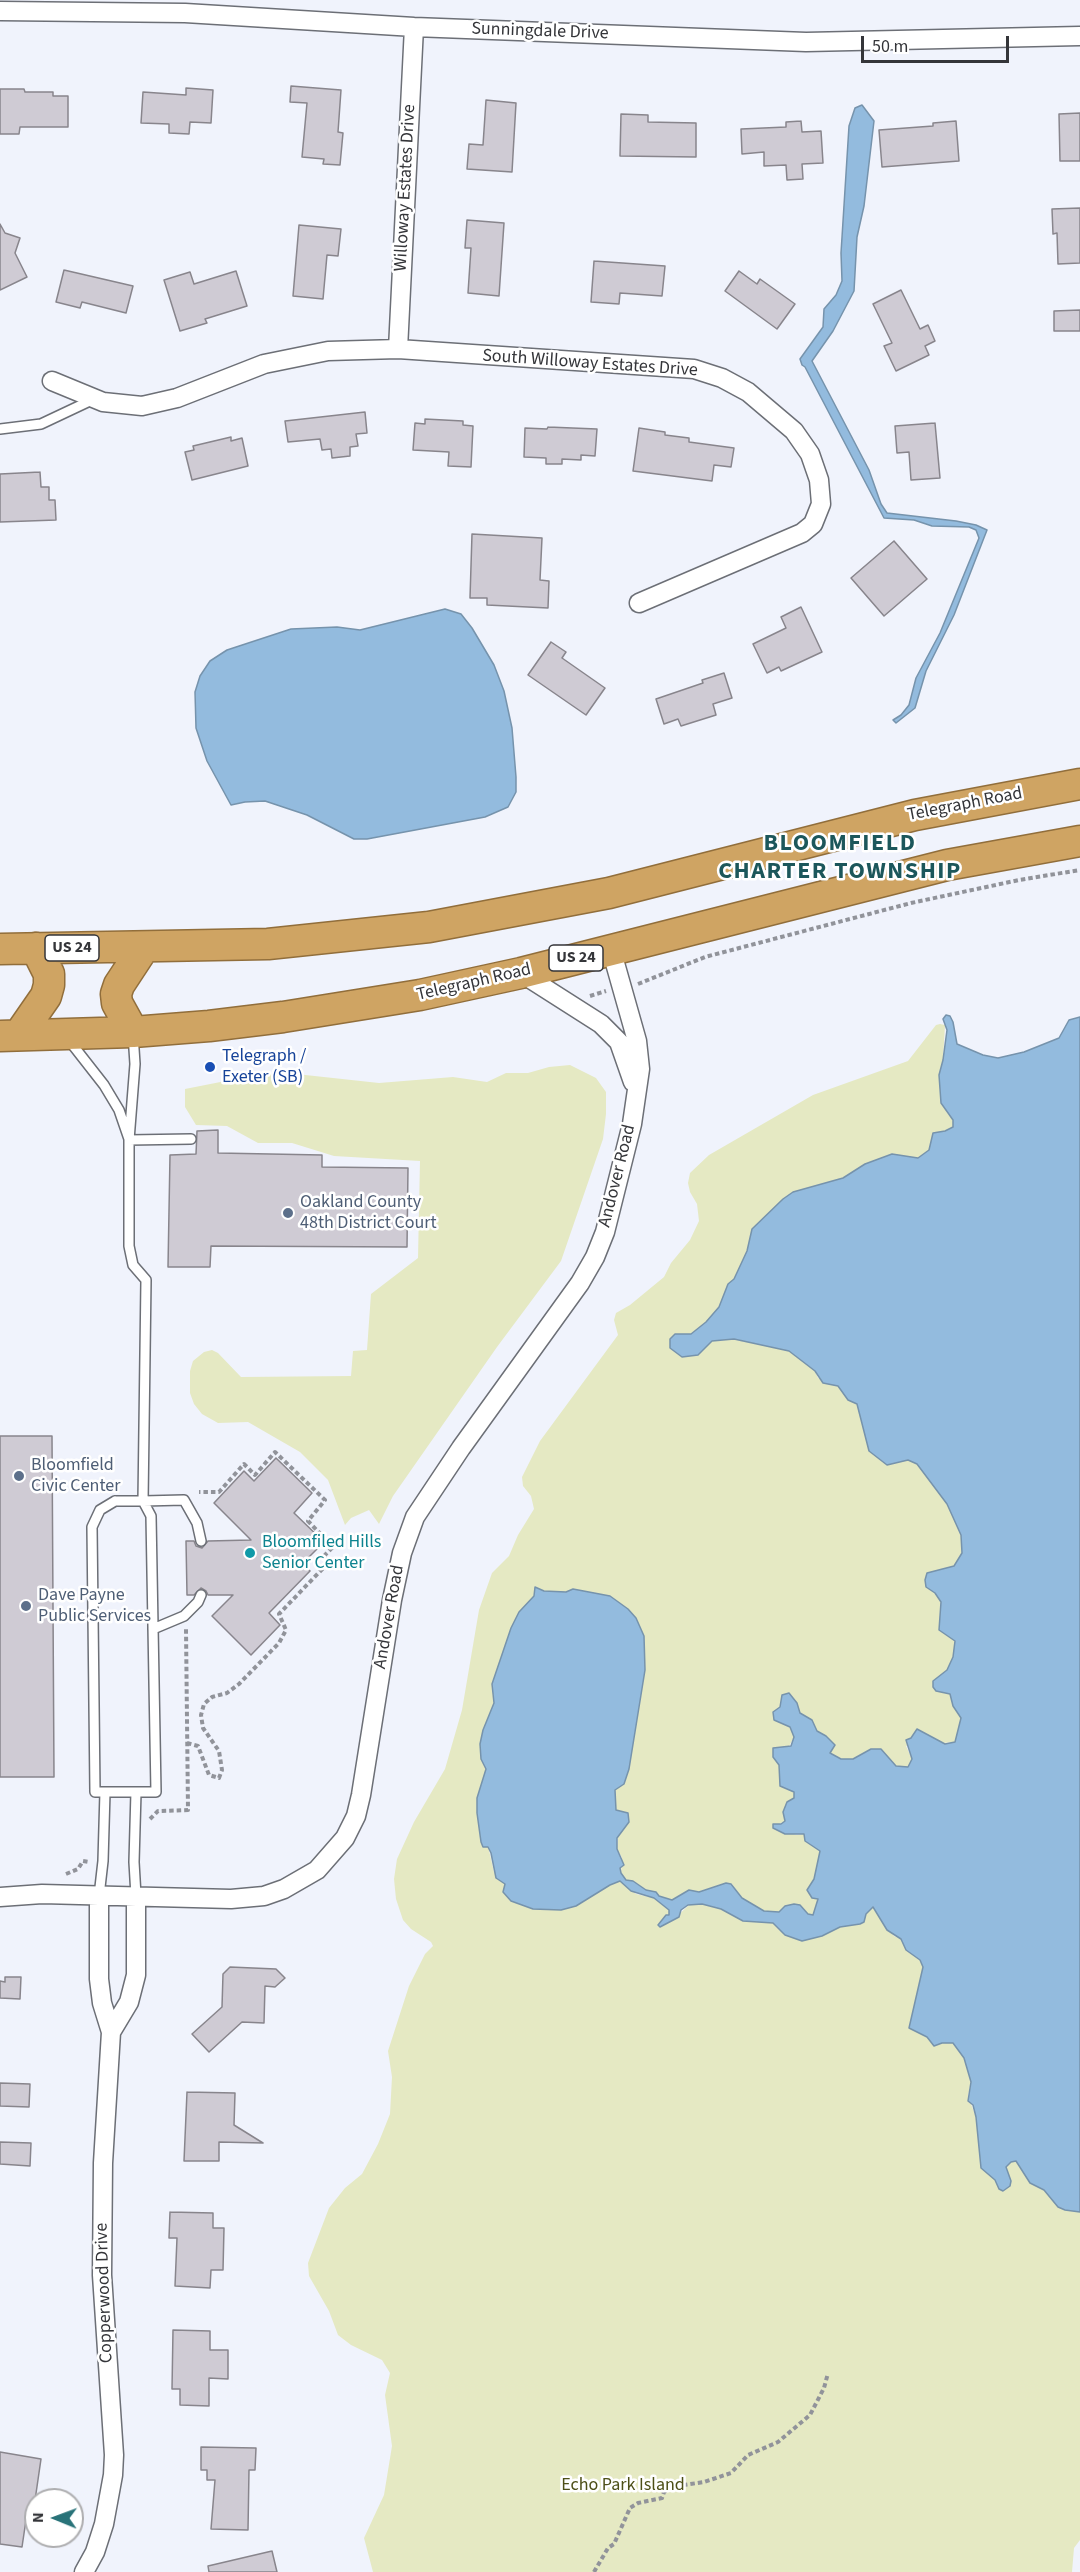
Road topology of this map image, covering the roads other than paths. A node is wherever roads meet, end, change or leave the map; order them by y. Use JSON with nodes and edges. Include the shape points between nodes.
{"nodes":[{"id":1,"x":0,"y":11,"type":"edge"},
{"id":2,"x":414,"y":27,"type":"junction"},
{"id":3,"x":1080,"y":36,"type":"edge"},
{"id":4,"x":398,"y":349,"type":"junction"},
{"id":5,"x":52,"y":381,"type":"dead end"},
{"id":6,"x":94,"y":399,"type":"junction"},
{"id":7,"x":0,"y":429,"type":"edge"},
{"id":8,"x":639,"y":603,"type":"dead end"},
{"id":9,"x":1080,"y":784,"type":"edge"},
{"id":10,"x":1080,"y":841,"type":"edge"},
{"id":11,"x":144,"y":947,"type":"junction"},
{"id":12,"x":36,"y":948,"type":"junction"},
{"id":13,"x":0,"y":949,"type":"edge"},
{"id":14,"x":611,"y":949,"type":"junction"},
{"id":15,"x":521,"y":973,"type":"junction"},
{"id":16,"x":133,"y":1032,"type":"junction"},
{"id":17,"x":64,"y":1034,"type":"junction"},
{"id":18,"x":9,"y":1036,"type":"edge"},
{"id":19,"x":635,"y":1089,"type":"junction"},
{"id":20,"x":191,"y":1139,"type":"dead end"},
{"id":21,"x":129,"y":1140,"type":"junction"},
{"id":22,"x":143,"y":1501,"type":"junction"},
{"id":23,"x":201,"y":1541,"type":"dead end"},
{"id":24,"x":201,"y":1595,"type":"dead end"},
{"id":25,"x":153,"y":1629,"type":"junction"},
{"id":26,"x":105,"y":1792,"type":"junction"},
{"id":27,"x":136,"y":1792,"type":"junction"},
{"id":28,"x":99,"y":1896,"type":"junction"},
{"id":29,"x":136,"y":1896,"type":"junction"},
{"id":30,"x":0,"y":1898,"type":"edge"},
{"id":31,"x":111,"y":2032,"type":"junction"},
{"id":32,"x":95,"y":2552,"type":"junction"},
{"id":33,"x":84,"y":2572,"type":"edge"},
{"id":34,"x":99,"y":2572,"type":"edge"}],
"edges":[{"from":1,"to":2,"type":"street","name":"Sunningdale Drive","via":[[185,13]]},
{"from":2,"to":3,"type":"street","name":"Sunningdale Drive","via":[[806,42]]},
{"from":2,"to":4,"type":"street","name":"Willoway Estates Drive"},
{"from":4,"to":6,"type":"street","name":"South Willoway Estates Drive","via":[[328,351],[264,364],[177,398],[142,405]]},
{"from":4,"to":8,"type":"street","name":"South Willoway Estates Drive","via":[[694,369],[748,392],[794,431],[810,454],[819,480],[821,504],[813,524],[802,533]]},
{"from":5,"to":6,"type":"street","name":"South Willoway Estates Drive"},
{"from":6,"to":7,"type":"lane","via":[[41,424]]},
{"from":9,"to":11,"type":"highway","name":"Telegraph Road","number":"US 24","via":[[915,814],[609,893],[475,920],[319,940]]},
{"from":10,"to":14,"type":"highway","name":"Telegraph Road","number":"US 24","via":[[948,865]]},
{"from":11,"to":12,"type":"highway","name":"Telegraph Road","number":"US 24"},
{"from":11,"to":16,"type":"highway","via":[[116,994]]},
{"from":12,"to":13,"type":"highway","name":"Telegraph Road","number":"US 24"},
{"from":12,"to":18,"type":"highway","via":[[49,974],[50,986],[46,996]]},
{"from":14,"to":15,"type":"highway","name":"Telegraph Road","number":"US 24"},
{"from":14,"to":19,"type":"street","name":"Andover Road","via":[[637,1041],[640,1069]]},
{"from":15,"to":16,"type":"highway","name":"Telegraph Road","number":"US 24","via":[[420,995],[283,1017]]},
{"from":15,"to":19,"type":"street","name":"Andover Road","via":[[601,1024],[619,1042]]},
{"from":16,"to":17,"type":"highway","name":"Telegraph Road","number":"US 24"},
{"from":16,"to":21,"type":"lane","via":[[135,1064]]},
{"from":17,"to":18,"type":"highway","name":"Telegraph Road","number":"US 24"},
{"from":17,"to":21,"type":"lane","via":[[114,1101]]},
{"from":19,"to":29,"type":"street","name":"Andover Road","via":[[632,1124],[595,1257],[427,1496],[408,1535],[392,1600],[361,1795],[345,1838],[317,1870],[264,1896]]},
{"from":20,"to":21,"type":"lane"},
{"from":21,"to":22,"type":"lane","via":[[129,1246],[133,1265],[146,1280]]},
{"from":22,"to":23,"type":"lane","via":[[184,1500],[197,1522]]},
{"from":22,"to":25,"type":"lane","via":[[151,1516]]},
{"from":22,"to":26,"type":"lane","via":[[115,1501],[100,1510],[92,1527],[94,1792]]},
{"from":24,"to":25,"type":"lane","via":[[184,1616]]},
{"from":25,"to":27,"type":"lane","via":[[156,1792]]},
{"from":26,"to":27,"type":"lane"},
{"from":26,"to":28,"type":"lane"},
{"from":27,"to":29,"type":"lane"},
{"from":28,"to":29,"type":"street","name":"Andover Road"},
{"from":28,"to":30,"type":"street","name":"Andover Road","via":[[42,1894]]},
{"from":28,"to":31,"type":"street","name":"Copperwood Drive","via":[[99,1978]]},
{"from":29,"to":31,"type":"street","name":"Copperwood Drive","via":[[136,1975],[129,2002]]},
{"from":31,"to":32,"type":"street","name":"Copperwood Drive","via":[[103,2163],[102,2275],[114,2455],[110,2495]]},
{"from":32,"to":33,"type":"street","name":"Copperwood Drive"},
{"from":32,"to":34,"type":"street","name":"Copperwood Drive"}]}
